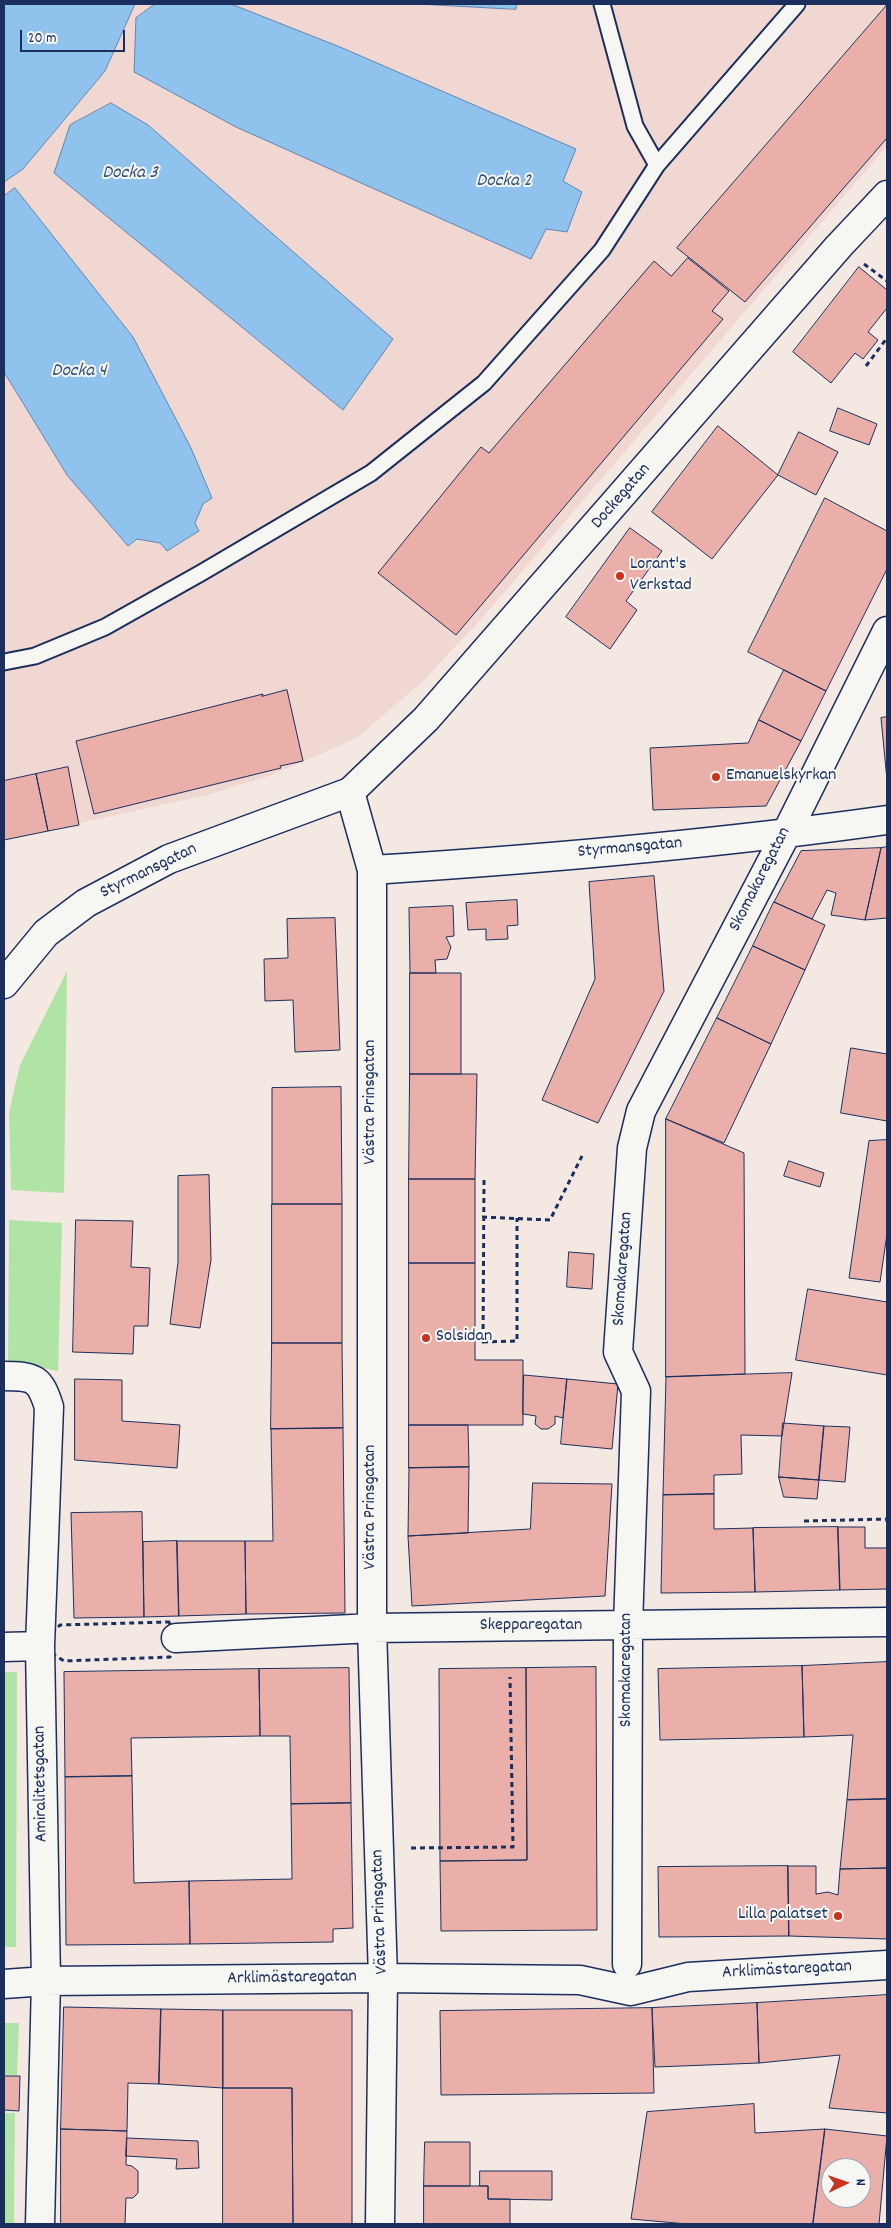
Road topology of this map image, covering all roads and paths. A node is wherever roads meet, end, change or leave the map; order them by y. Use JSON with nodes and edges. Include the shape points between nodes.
{"nodes":[{"id":1,"x":602,"y":4,"type":"edge"},
{"id":2,"x":797,"y":4,"type":"edge"},
{"id":3,"x":657,"y":165,"type":"junction"},
{"id":4,"x":887,"y":195,"type":"edge"},
{"id":5,"x":887,"y":338,"type":"edge"},
{"id":6,"x":866,"y":366,"type":"dead end"},
{"id":7,"x":887,"y":631,"type":"edge"},
{"id":8,"x":4,"y":662,"type":"edge"},
{"id":9,"x":350,"y":792,"type":"junction"},
{"id":10,"x":887,"y":820,"type":"edge"},
{"id":11,"x":786,"y":834,"type":"junction"},
{"id":12,"x":372,"y":870,"type":"junction"},
{"id":13,"x":4,"y":984,"type":"edge"},
{"id":14,"x":582,"y":1156,"type":"dead end"},
{"id":15,"x":484,"y":1180,"type":"dead end"},
{"id":16,"x":482,"y":1216,"type":"junction"},
{"id":17,"x":516,"y":1218,"type":"junction"},
{"id":18,"x":4,"y":1376,"type":"edge"},
{"id":19,"x":804,"y":1521,"type":"dead end"},
{"id":20,"x":887,"y":1525,"type":"edge"},
{"id":21,"x":887,"y":1622,"type":"edge"},
{"id":22,"x":628,"y":1626,"type":"junction"},
{"id":23,"x":372,"y":1628,"type":"junction"},
{"id":24,"x":176,"y":1638,"type":"junction"},
{"id":25,"x":40,"y":1646,"type":"junction"},
{"id":26,"x":4,"y":1647,"type":"edge"},
{"id":27,"x":510,"y":1677,"type":"dead end"},
{"id":28,"x":440,"y":1848,"type":"dead end"},
{"id":29,"x":627,"y":1964,"type":"junction"},
{"id":30,"x":887,"y":1965,"type":"edge"},
{"id":31,"x":688,"y":1977,"type":"junction"},
{"id":32,"x":383,"y":1978,"type":"junction"},
{"id":33,"x":580,"y":1980,"type":"junction"},
{"id":34,"x":46,"y":1981,"type":"junction"},
{"id":35,"x":4,"y":1984,"type":"edge"},
{"id":36,"x":40,"y":2224,"type":"edge"},
{"id":37,"x":380,"y":2224,"type":"edge"}],
"edges":[{"from":1,"to":3,"type":"lane","via":[[635,126]]},
{"from":2,"to":3,"type":"lane"},
{"from":3,"to":8,"type":"lane","via":[[602,250],[484,383],[371,473],[105,627],[35,656]]},
{"from":4,"to":9,"type":"street","name":"Dockegatan","via":[[426,720]]},
{"from":5,"to":6,"type":"path"},
{"from":7,"to":11,"type":"street","name":"Skomakaregatan"},
{"from":9,"to":12,"type":"street","name":"Västra Prinsgatan"},
{"from":9,"to":13,"type":"street","name":"Styrmansgatan","via":[[169,859],[86,903],[46,933]]},
{"from":10,"to":11,"type":"street","name":"Styrmansgatan"},
{"from":11,"to":12,"type":"street","name":"Styrmansgatan","via":[[472,864]]},
{"from":11,"to":22,"type":"street","name":"Skomakaregatan","via":[[641,1111],[632,1148],[618,1352],[636,1391]]},
{"from":12,"to":23,"type":"street","name":"Västra Prinsgatan"},
{"from":14,"to":17,"type":"path","via":[[550,1220]]},
{"from":15,"to":16,"type":"path"},
{"from":16,"to":17,"type":"path"},
{"from":16,"to":17,"type":"path","via":[[483,1342],[517,1341]]},
{"from":18,"to":25,"type":"street","name":"Amiralitetsgatan","via":[[25,1376],[42,1387],[49,1407]]},
{"from":19,"to":20,"type":"path","via":[[887,1519]]},
{"from":21,"to":22,"type":"street","name":"Skepparegatan"},
{"from":22,"to":23,"type":"street","name":"Skepparegatan"},
{"from":22,"to":29,"type":"street","name":"Skomakaregatan"},
{"from":23,"to":24,"type":"street","name":"Skepparegatan"},
{"from":23,"to":32,"type":"street","name":"Västra Prinsgatan"},
{"from":24,"to":25,"type":"path","via":[[170,1657],[64,1661]]},
{"from":24,"to":25,"type":"path","via":[[169,1622],[60,1625]]},
{"from":25,"to":26,"type":"street"},
{"from":25,"to":34,"type":"street","name":"Amiralitetsgatan"},
{"from":27,"to":28,"type":"path","via":[[513,1847]]},
{"from":29,"to":31,"type":"street","name":"Arklimästaregatan"},
{"from":29,"to":33,"type":"street","name":"Arklimästaregatan"},
{"from":30,"to":31,"type":"street","name":"Arklimästaregatan"},
{"from":31,"to":33,"type":"street","name":"Arklimästaregatan","via":[[631,1991]]},
{"from":32,"to":33,"type":"street","name":"Arklimästaregatan"},
{"from":32,"to":34,"type":"street","name":"Arklimästaregatan"},
{"from":32,"to":37,"type":"street","name":"Västra Prinsgatan"},
{"from":34,"to":35,"type":"street","name":"Arklimästaregatan"},
{"from":34,"to":36,"type":"street","name":"Amiralitetsgatan"}]}
